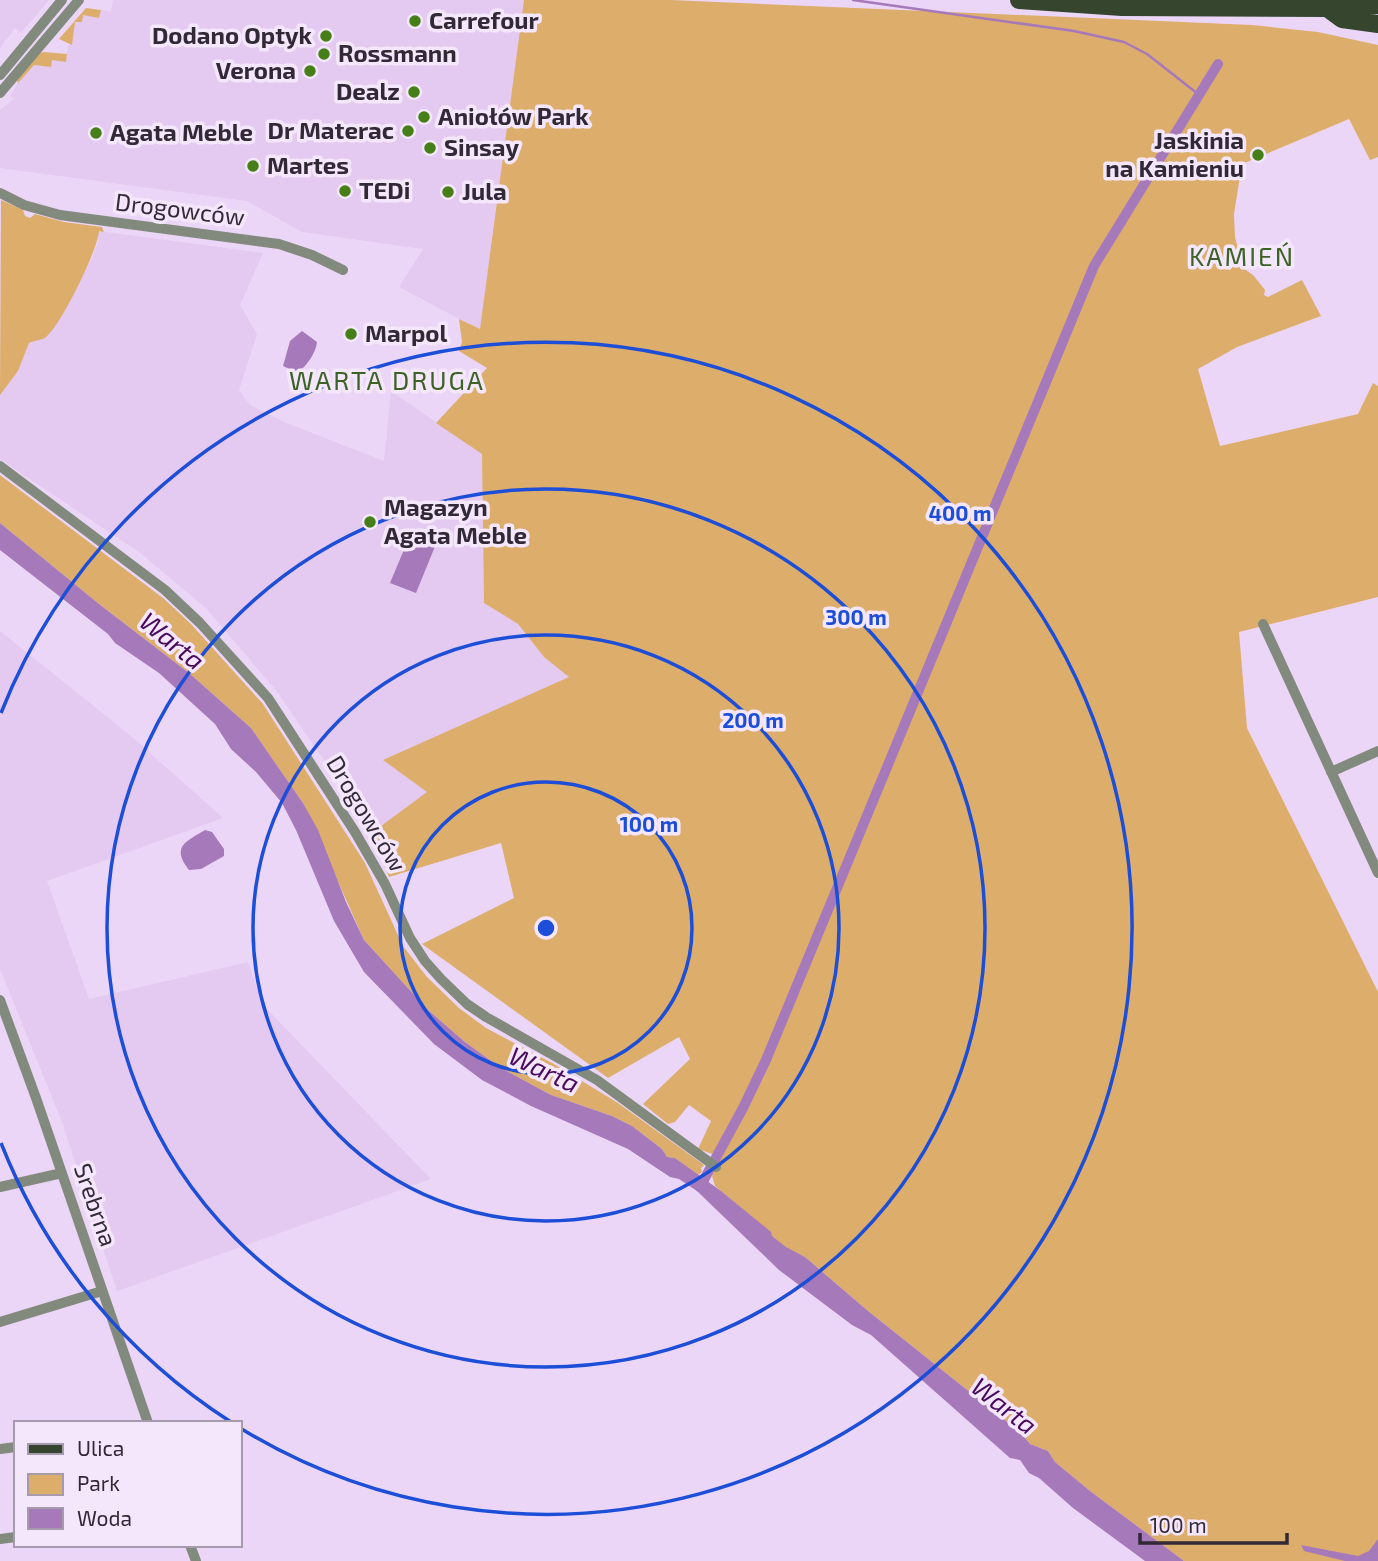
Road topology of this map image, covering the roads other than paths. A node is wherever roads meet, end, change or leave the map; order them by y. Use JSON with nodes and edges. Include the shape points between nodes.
{"nodes":[{"id":1,"x":62,"y":0,"type":"edge"},
{"id":2,"x":79,"y":0,"type":"edge"},
{"id":3,"x":1019,"y":0,"type":"edge"},
{"id":4,"x":1378,"y":5,"type":"edge"},
{"id":5,"x":1326,"y":8,"type":"junction"},
{"id":6,"x":1378,"y":24,"type":"edge"},
{"id":7,"x":0,"y":75,"type":"edge"},
{"id":8,"x":0,"y":93,"type":"edge"},
{"id":9,"x":3,"y":194,"type":"edge"},
{"id":10,"x":343,"y":270,"type":"dead end"},
{"id":11,"x":0,"y":466,"type":"edge"},
{"id":12,"x":1263,"y":624,"type":"dead end"},
{"id":13,"x":1378,"y":751,"type":"edge"},
{"id":14,"x":1331,"y":772,"type":"junction"},
{"id":15,"x":1378,"y":873,"type":"edge"},
{"id":16,"x":0,"y":1000,"type":"edge"},
{"id":17,"x":713,"y":1165,"type":"dead end"},
{"id":18,"x":62,"y":1173,"type":"junction"},
{"id":19,"x":0,"y":1187,"type":"edge"},
{"id":20,"x":102,"y":1291,"type":"junction"},
{"id":21,"x":0,"y":1322,"type":"edge"},
{"id":22,"x":147,"y":1421,"type":"edge"}],
"edges":[{"from":1,"to":7,"type":"street"},
{"from":2,"to":8,"type":"street"},
{"from":3,"to":5,"type":"main road","via":[[1122,7]]},
{"from":4,"to":5,"type":"main road"},
{"from":5,"to":6,"type":"main road","via":[[1342,19]]},
{"from":9,"to":10,"type":"street","name":"Drogowców","via":[[42,210],[95,221],[279,244]]},
{"from":11,"to":17,"type":"street","name":"Drogowców","via":[[165,590],[268,698],[355,832],[410,938],[441,979],[486,1017],[597,1080]]},
{"from":12,"to":14,"type":"street"},
{"from":13,"to":14,"type":"street"},
{"from":14,"to":15,"type":"street"},
{"from":16,"to":18,"type":"street","name":"Srebrna"},
{"from":18,"to":19,"type":"street"},
{"from":18,"to":20,"type":"street","name":"Srebrna"},
{"from":20,"to":21,"type":"street"},
{"from":20,"to":22,"type":"street","name":"Srebrna"}]}
